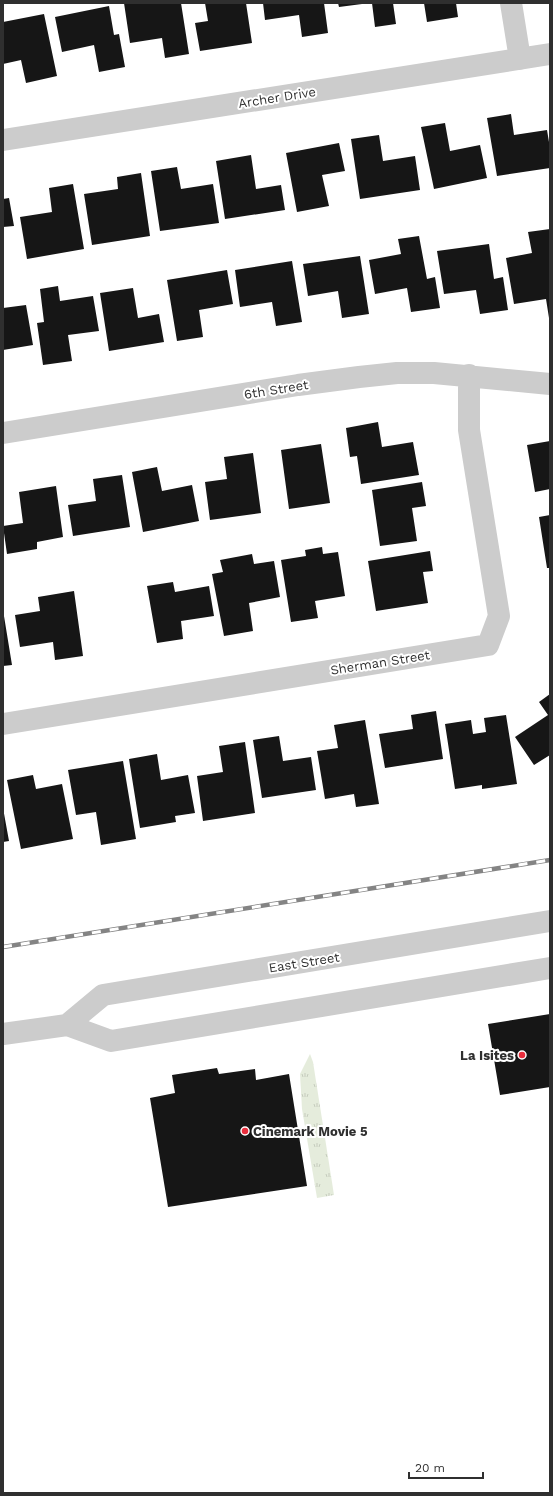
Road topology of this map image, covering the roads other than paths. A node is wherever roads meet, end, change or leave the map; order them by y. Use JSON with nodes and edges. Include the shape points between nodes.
{"nodes":[{"id":1,"x":511,"y":3,"type":"edge"},
{"id":2,"x":550,"y":54,"type":"edge"},
{"id":3,"x":520,"y":59,"type":"junction"},
{"id":4,"x":3,"y":140,"type":"edge"},
{"id":5,"x":469,"y":375,"type":"junction"},
{"id":6,"x":550,"y":384,"type":"edge"},
{"id":7,"x":3,"y":433,"type":"edge"},
{"id":8,"x":3,"y":724,"type":"edge"},
{"id":9,"x":550,"y":921,"type":"edge"},
{"id":10,"x":550,"y":968,"type":"edge"},
{"id":11,"x":67,"y":1024,"type":"junction"},
{"id":12,"x":3,"y":1034,"type":"edge"}],
"edges":[{"from":1,"to":3,"type":"street"},
{"from":2,"to":3,"type":"street","name":"Archer Drive"},
{"from":3,"to":4,"type":"street","name":"Archer Drive"},
{"from":5,"to":6,"type":"street","name":"6th Street"},
{"from":5,"to":7,"type":"street","name":"6th Street","via":[[397,373],[359,377]]},
{"from":5,"to":8,"type":"street","name":"Sherman Street","via":[[469,430],[499,616],[488,645]]},
{"from":9,"to":11,"type":"street","name":"East Street","via":[[103,995]]},
{"from":10,"to":11,"type":"street","via":[[111,1041]]},
{"from":11,"to":12,"type":"street","name":"East Street"}]}
